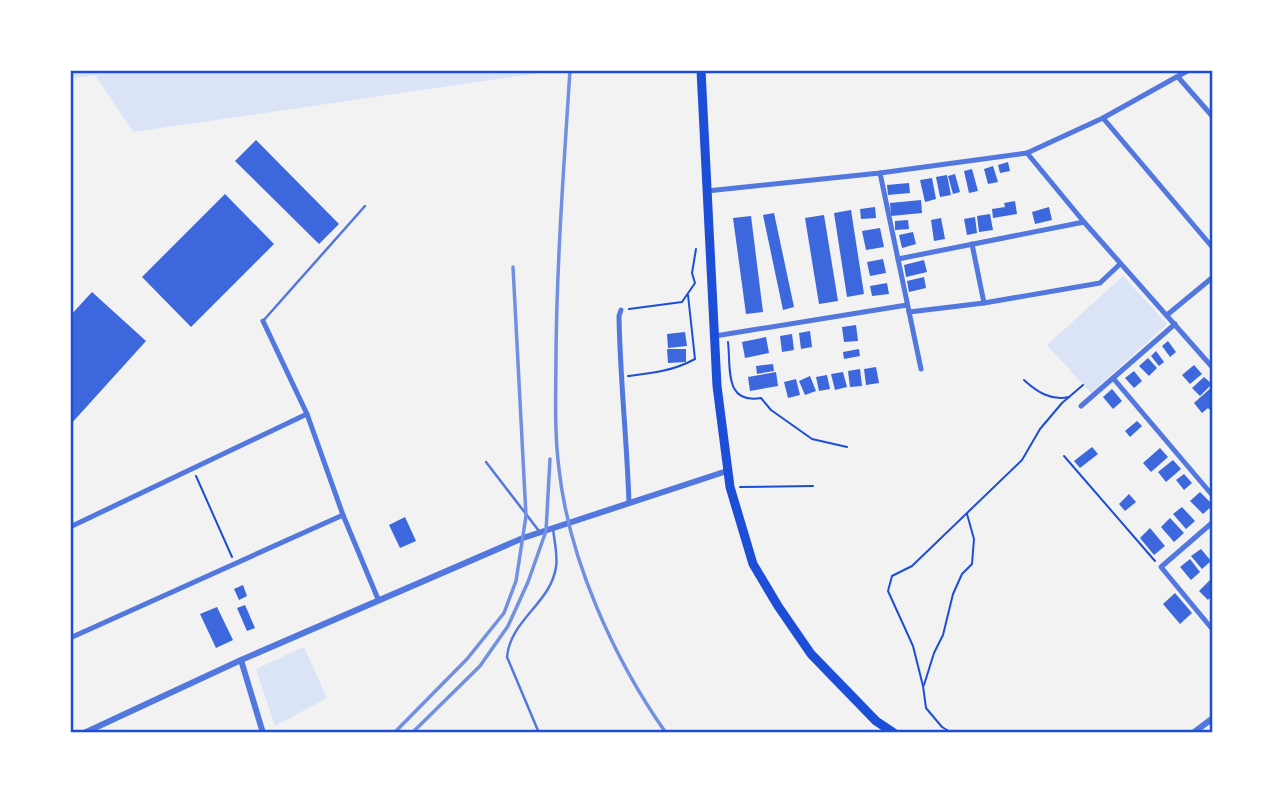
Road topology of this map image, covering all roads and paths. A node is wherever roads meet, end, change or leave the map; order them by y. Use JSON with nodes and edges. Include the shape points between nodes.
{"nodes":[{"id":1,"x":701,"y":70,"type":"edge"},
{"id":2,"x":1189,"y":70,"type":"edge"},
{"id":3,"x":1178,"y":77,"type":"junction"},
{"id":4,"x":1213,"y":117,"type":"edge"},
{"id":5,"x":1103,"y":118,"type":"junction"},
{"id":6,"x":1027,"y":153,"type":"junction"},
{"id":7,"x":880,"y":173,"type":"junction"},
{"id":8,"x":707,"y":191,"type":"junction"},
{"id":9,"x":365,"y":206,"type":"dead end"},
{"id":10,"x":1084,"y":222,"type":"junction"},
{"id":11,"x":972,"y":244,"type":"junction"},
{"id":12,"x":1213,"y":248,"type":"edge"},
{"id":13,"x":696,"y":249,"type":"dead end"},
{"id":14,"x":898,"y":259,"type":"junction"},
{"id":15,"x":1120,"y":264,"type":"junction"},
{"id":16,"x":1213,"y":277,"type":"edge"},
{"id":17,"x":688,"y":295,"type":"junction"},
{"id":18,"x":984,"y":303,"type":"junction"},
{"id":19,"x":908,"y":309,"type":"junction"},
{"id":20,"x":621,"y":310,"type":"joint"},
{"id":21,"x":1167,"y":315,"type":"junction"},
{"id":22,"x":263,"y":321,"type":"joint"},
{"id":23,"x":1175,"y":324,"type":"junction"},
{"id":24,"x":725,"y":334,"type":"junction"},
{"id":25,"x":715,"y":336,"type":"junction"},
{"id":26,"x":1213,"y":368,"type":"edge"},
{"id":27,"x":921,"y":369,"type":"dead end"},
{"id":28,"x":1113,"y":378,"type":"junction"},
{"id":29,"x":621,"y":379,"type":"junction"},
{"id":30,"x":1024,"y":380,"type":"dead end"},
{"id":31,"x":1083,"y":385,"type":"dead end"},
{"id":32,"x":1070,"y":397,"type":"junction"},
{"id":33,"x":1081,"y":406,"type":"dead end"},
{"id":34,"x":307,"y":414,"type":"junction"},
{"id":35,"x":847,"y":447,"type":"dead end"},
{"id":36,"x":1064,"y":456,"type":"dead end"},
{"id":37,"x":486,"y":461,"type":"dead end"},
{"id":38,"x":192,"y":469,"type":"junction"},
{"id":39,"x":727,"y":471,"type":"junction"},
{"id":40,"x":813,"y":486,"type":"dead end"},
{"id":41,"x":730,"y":487,"type":"junction"},
{"id":42,"x":1213,"y":496,"type":"edge"},
{"id":43,"x":629,"y":503,"type":"junction"},
{"id":44,"x":967,"y":513,"type":"junction"},
{"id":45,"x":343,"y":515,"type":"junction"},
{"id":46,"x":1213,"y":522,"type":"edge"},
{"id":47,"x":70,"y":527,"type":"edge"},
{"id":48,"x":553,"y":528,"type":"junction"},
{"id":49,"x":540,"y":532,"type":"junction"},
{"id":50,"x":235,"y":564,"type":"junction"},
{"id":51,"x":1161,"y":567,"type":"junction"},
{"id":52,"x":378,"y":599,"type":"junction"},
{"id":53,"x":1213,"y":630,"type":"edge"},
{"id":54,"x":70,"y":638,"type":"edge"},
{"id":55,"x":241,"y":660,"type":"junction"},
{"id":56,"x":923,"y":686,"type":"junction"},
{"id":57,"x":1213,"y":718,"type":"edge"},
{"id":58,"x":84,"y":733,"type":"edge"},
{"id":59,"x":263,"y":733,"type":"edge"},
{"id":60,"x":539,"y":733,"type":"edge"},
{"id":61,"x":894,"y":733,"type":"edge"},
{"id":62,"x":953,"y":733,"type":"edge"},
{"id":63,"x":1193,"y":733,"type":"edge"}],
"edges":[{"from":1,"to":8,"type":"highway"},
{"from":2,"to":3,"type":"street"},
{"from":3,"to":4,"type":"street"},
{"from":3,"to":5,"type":"street"},
{"from":5,"to":6,"type":"street"},
{"from":5,"to":12,"type":"street"},
{"from":6,"to":7,"type":"street"},
{"from":6,"to":10,"type":"street"},
{"from":7,"to":8,"type":"street"},
{"from":7,"to":14,"type":"street"},
{"from":8,"to":25,"type":"highway"},
{"from":9,"to":22,"type":"lane"},
{"from":10,"to":11,"type":"street"},
{"from":10,"to":15,"type":"street"},
{"from":11,"to":14,"type":"street"},
{"from":11,"to":18,"type":"street"},
{"from":13,"to":17,"type":"path","via":[[695,283]]},
{"from":14,"to":19,"type":"street"},
{"from":15,"to":18,"type":"street","via":[[1100,283]]},
{"from":15,"to":21,"type":"street"},
{"from":16,"to":21,"type":"street"},
{"from":17,"to":20,"type":"path","via":[[682,302]]},
{"from":17,"to":29,"type":"path","via":[[695,359],[678,368]]},
{"from":18,"to":19,"type":"street"},
{"from":19,"to":24,"type":"street"},
{"from":19,"to":27,"type":"street"},
{"from":20,"to":29,"type":"street"},
{"from":21,"to":23,"type":"street"},
{"from":22,"to":34,"type":"street"},
{"from":23,"to":26,"type":"street"},
{"from":23,"to":28,"type":"street"},
{"from":24,"to":25,"type":"street"},
{"from":24,"to":35,"type":"path","via":[[732,386],[739,396],[761,398],[812,439]]},
{"from":25,"to":39,"type":"highway"},
{"from":28,"to":33,"type":"street"},
{"from":28,"to":42,"type":"street"},
{"from":29,"to":43,"type":"street"},
{"from":30,"to":32,"type":"path","via":[[1059,400]]},
{"from":31,"to":32,"type":"path"},
{"from":32,"to":44,"type":"path","via":[[1040,429],[1022,460]]},
{"from":34,"to":38,"type":"street"},
{"from":34,"to":45,"type":"street"},
{"from":36,"to":51,"type":"path"},
{"from":37,"to":49,"type":"lane"},
{"from":38,"to":47,"type":"street"},
{"from":38,"to":50,"type":"path"},
{"from":39,"to":41,"type":"highway"},
{"from":39,"to":43,"type":"street"},
{"from":40,"to":41,"type":"path"},
{"from":41,"to":61,"type":"highway","via":[[754,564],[778,606],[811,654],[876,721]]},
{"from":43,"to":48,"type":"street"},
{"from":44,"to":56,"type":"path","via":[[974,539],[972,564],[962,574]]},
{"from":44,"to":56,"type":"path","via":[[912,566],[892,576],[888,591],[913,646]]},
{"from":45,"to":50,"type":"street"},
{"from":45,"to":52,"type":"street"},
{"from":46,"to":51,"type":"street"},
{"from":48,"to":49,"type":"street"},
{"from":48,"to":60,"type":"lane","via":[[556,566],[550,586],[517,629],[507,657]]},
{"from":49,"to":52,"type":"street"},
{"from":50,"to":54,"type":"street"},
{"from":51,"to":53,"type":"street"},
{"from":52,"to":55,"type":"street"},
{"from":55,"to":58,"type":"street"},
{"from":55,"to":59,"type":"street"},
{"from":56,"to":62,"type":"path","via":[[926,708]]},
{"from":57,"to":63,"type":"street"}]}
